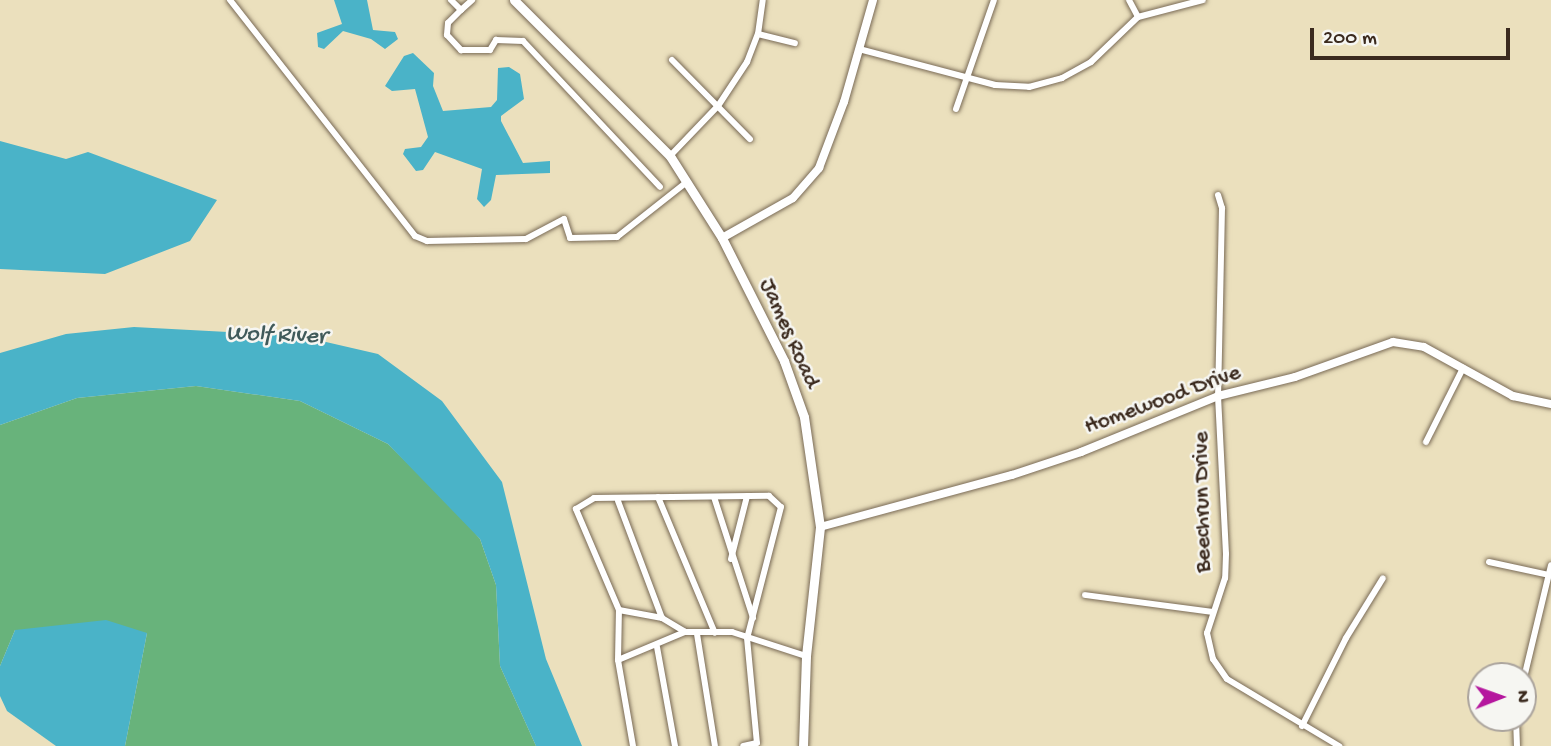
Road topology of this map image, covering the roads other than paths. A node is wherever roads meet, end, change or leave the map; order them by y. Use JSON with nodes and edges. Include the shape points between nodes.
{"nodes":[{"id":1,"x":230,"y":0,"type":"edge"},
{"id":2,"x":451,"y":0,"type":"edge"},
{"id":3,"x":472,"y":0,"type":"edge"},
{"id":4,"x":514,"y":0,"type":"edge"},
{"id":5,"x":763,"y":0,"type":"edge"},
{"id":6,"x":873,"y":0,"type":"edge"},
{"id":7,"x":994,"y":0,"type":"edge"},
{"id":8,"x":1129,"y":0,"type":"edge"},
{"id":9,"x":1203,"y":0,"type":"edge"},
{"id":10,"x":461,"y":10,"type":"junction"},
{"id":11,"x":1138,"y":17,"type":"junction"},
{"id":12,"x":758,"y":34,"type":"junction"},
{"id":13,"x":795,"y":43,"type":"dead end"},
{"id":14,"x":859,"y":49,"type":"junction"},
{"id":15,"x":672,"y":60,"type":"dead end"},
{"id":16,"x":966,"y":78,"type":"junction"},
{"id":17,"x":718,"y":106,"type":"junction"},
{"id":18,"x":956,"y":108,"type":"dead end"},
{"id":19,"x":750,"y":139,"type":"dead end"},
{"id":20,"x":670,"y":156,"type":"junction"},
{"id":21,"x":687,"y":182,"type":"junction"},
{"id":22,"x":660,"y":187,"type":"dead end"},
{"id":23,"x":1218,"y":195,"type":"dead end"},
{"id":24,"x":722,"y":239,"type":"junction"},
{"id":25,"x":1463,"y":368,"type":"junction"},
{"id":26,"x":1218,"y":396,"type":"junction"},
{"id":27,"x":1551,"y":404,"type":"edge"},
{"id":28,"x":1426,"y":442,"type":"dead end"},
{"id":29,"x":747,"y":496,"type":"junction"},
{"id":30,"x":658,"y":497,"type":"junction"},
{"id":31,"x":714,"y":497,"type":"junction"},
{"id":32,"x":618,"y":501,"type":"junction"},
{"id":33,"x":820,"y":527,"type":"junction"},
{"id":34,"x":731,"y":559,"type":"junction"},
{"id":35,"x":1489,"y":562,"type":"dead end"},
{"id":36,"x":1551,"y":565,"type":"edge"},
{"id":37,"x":1550,"y":575,"type":"edge"},
{"id":38,"x":1383,"y":578,"type":"dead end"},
{"id":39,"x":1085,"y":595,"type":"dead end"},
{"id":40,"x":619,"y":610,"type":"junction"},
{"id":41,"x":1212,"y":612,"type":"junction"},
{"id":42,"x":662,"y":618,"type":"junction"},
{"id":43,"x":753,"y":618,"type":"junction"},
{"id":44,"x":685,"y":632,"type":"junction"},
{"id":45,"x":715,"y":633,"type":"junction"},
{"id":46,"x":697,"y":634,"type":"junction"},
{"id":47,"x":747,"y":638,"type":"junction"},
{"id":48,"x":656,"y":647,"type":"junction"},
{"id":49,"x":806,"y":656,"type":"junction"},
{"id":50,"x":618,"y":660,"type":"junction"},
{"id":51,"x":1528,"y":662,"type":"edge"},
{"id":52,"x":1302,"y":726,"type":"junction"},
{"id":53,"x":633,"y":746,"type":"edge"},
{"id":54,"x":675,"y":746,"type":"edge"},
{"id":55,"x":715,"y":746,"type":"edge"},
{"id":56,"x":743,"y":746,"type":"edge"},
{"id":57,"x":803,"y":746,"type":"edge"},
{"id":58,"x":1339,"y":746,"type":"edge"}],
"edges":[{"from":1,"to":21,"type":"street","via":[[415,236],[427,241],[526,239],[564,219],[570,238],[617,237]]},
{"from":2,"to":10,"type":"street"},
{"from":3,"to":10,"type":"street"},
{"from":4,"to":20,"type":"main road","name":"James Road"},
{"from":5,"to":12,"type":"street"},
{"from":6,"to":14,"type":"street"},
{"from":7,"to":16,"type":"street"},
{"from":8,"to":11,"type":"street"},
{"from":9,"to":11,"type":"street"},
{"from":10,"to":22,"type":"street","via":[[448,23],[447,35],[461,50],[490,50],[496,40],[523,41]]},
{"from":11,"to":16,"type":"street","via":[[1091,62],[1062,78],[1029,87]]},
{"from":12,"to":13,"type":"street"},
{"from":12,"to":17,"type":"street","via":[[747,62]]},
{"from":14,"to":16,"type":"street"},
{"from":14,"to":24,"type":"street","via":[[835,131],[813,177],[782,206]]},
{"from":15,"to":17,"type":"street"},
{"from":16,"to":18,"type":"street"},
{"from":17,"to":19,"type":"street"},
{"from":17,"to":20,"type":"street"},
{"from":20,"to":21,"type":"main road","name":"James Road"},
{"from":21,"to":24,"type":"main road","name":"James Road"},
{"from":23,"to":26,"type":"street","name":"Beechrun Drive","via":[[1222,208]]},
{"from":24,"to":33,"type":"main road","name":"James Road","via":[[784,362],[804,417]]},
{"from":25,"to":26,"type":"street","name":"Homewood Drive","via":[[1424,347],[1393,342],[1295,377]]},
{"from":25,"to":27,"type":"street","name":"Homewood Drive","via":[[1513,396]]},
{"from":25,"to":28,"type":"street"},
{"from":26,"to":33,"type":"street","name":"Homewood Drive","via":[[1081,453]]},
{"from":26,"to":41,"type":"street","name":"Beechrun Drive","via":[[1226,554],[1225,578]]},
{"from":29,"to":31,"type":"street"},
{"from":29,"to":34,"type":"street"},
{"from":29,"to":43,"type":"street","via":[[769,496],[781,507]]},
{"from":30,"to":31,"type":"street"},
{"from":30,"to":32,"type":"street"},
{"from":30,"to":45,"type":"street"},
{"from":31,"to":34,"type":"street"},
{"from":32,"to":40,"type":"street","via":[[594,498],[576,509]]},
{"from":32,"to":42,"type":"street"},
{"from":33,"to":49,"type":"main road","name":"James Road"},
{"from":34,"to":43,"type":"street"},
{"from":35,"to":37,"type":"street"},
{"from":36,"to":37,"type":"street"},
{"from":37,"to":51,"type":"street"},
{"from":38,"to":52,"type":"street","via":[[1346,638]]},
{"from":39,"to":41,"type":"street"},
{"from":40,"to":42,"type":"street"},
{"from":40,"to":50,"type":"street"},
{"from":41,"to":52,"type":"street","name":"Beechrun Drive","via":[[1207,633],[1213,659],[1227,679]]},
{"from":42,"to":44,"type":"street"},
{"from":43,"to":47,"type":"street"},
{"from":44,"to":46,"type":"street"},
{"from":44,"to":48,"type":"street"},
{"from":45,"to":46,"type":"street"},
{"from":45,"to":47,"type":"street","via":[[732,632]]},
{"from":46,"to":55,"type":"street"},
{"from":47,"to":49,"type":"street"},
{"from":47,"to":56,"type":"street","via":[[757,743]]},
{"from":48,"to":50,"type":"street"},
{"from":48,"to":54,"type":"street"},
{"from":49,"to":57,"type":"main road","name":"James Road"},
{"from":50,"to":53,"type":"street"},
{"from":52,"to":58,"type":"street","name":"Beechrun Drive"}]}
